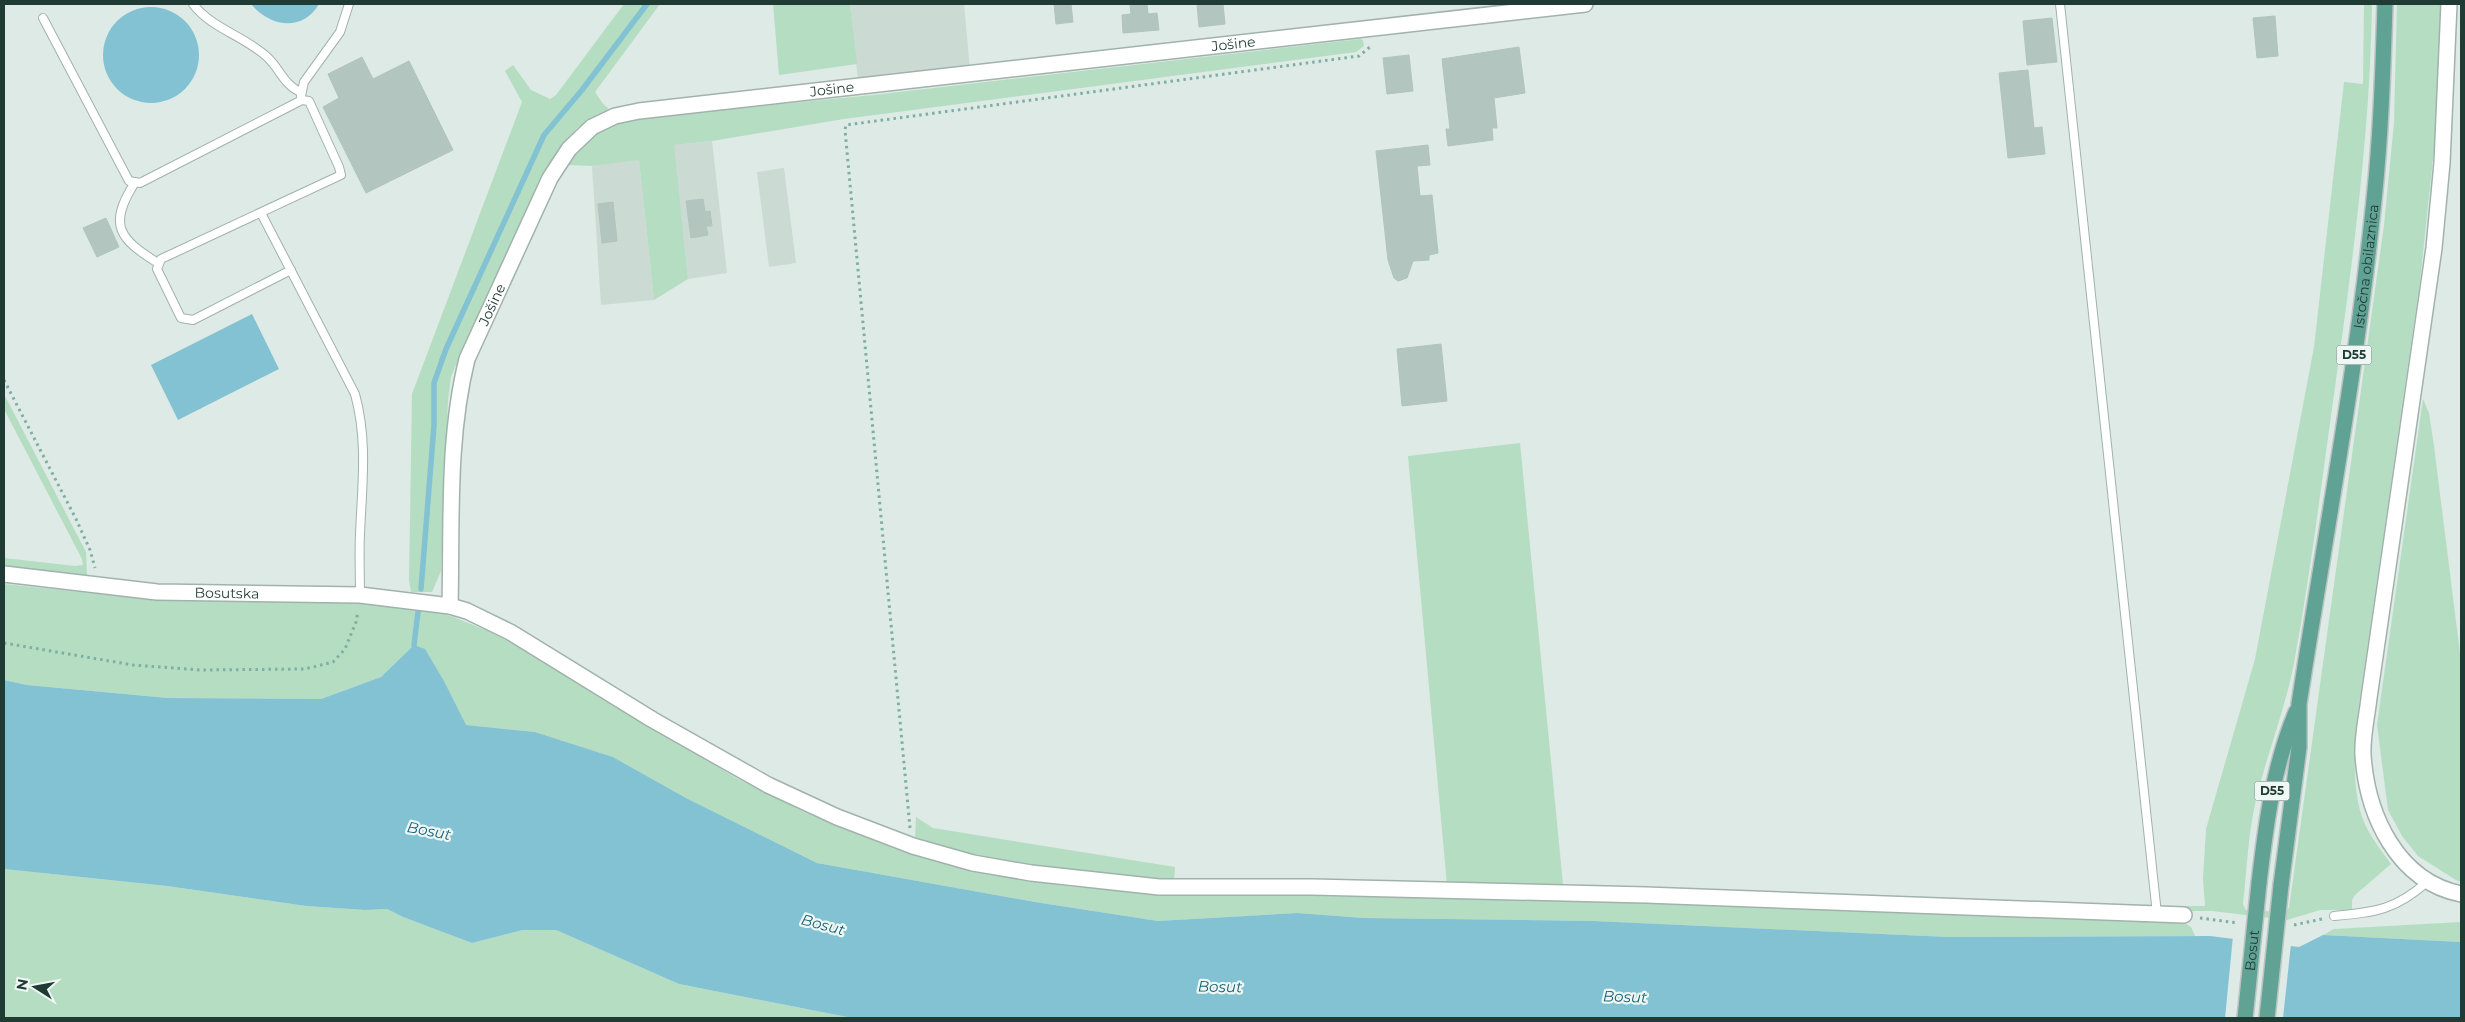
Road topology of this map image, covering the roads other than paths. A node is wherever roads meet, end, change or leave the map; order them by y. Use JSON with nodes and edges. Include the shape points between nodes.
{"nodes":[{"id":1,"x":193,"y":4,"type":"edge"},
{"id":2,"x":349,"y":4,"type":"edge"},
{"id":3,"x":1585,"y":4,"type":"edge"},
{"id":4,"x":2060,"y":4,"type":"edge"},
{"id":5,"x":2386,"y":4,"type":"edge"},
{"id":6,"x":2449,"y":4,"type":"edge"},
{"id":7,"x":42,"y":18,"type":"dead end"},
{"id":8,"x":301,"y":96,"type":"junction"},
{"id":9,"x":134,"y":184,"type":"junction"},
{"id":10,"x":261,"y":213,"type":"junction"},
{"id":11,"x":158,"y":263,"type":"junction"},
{"id":12,"x":291,"y":270,"type":"junction"},
{"id":13,"x":4,"y":574,"type":"edge"},
{"id":14,"x":360,"y":595,"type":"junction"},
{"id":15,"x":450,"y":606,"type":"junction"},
{"id":16,"x":2299,"y":704,"type":"junction"},
{"id":17,"x":2428,"y":881,"type":"junction"},
{"id":18,"x":2259,"y":883,"type":"joint"},
{"id":19,"x":2281,"y":885,"type":"joint"},
{"id":20,"x":2461,"y":894,"type":"edge"},
{"id":21,"x":2157,"y":914,"type":"junction"},
{"id":22,"x":2184,"y":915,"type":"dead end"},
{"id":23,"x":2334,"y":916,"type":"dead end"},
{"id":24,"x":2245,"y":1018,"type":"edge"},
{"id":25,"x":2267,"y":1018,"type":"edge"}],
"edges":[{"from":1,"to":8,"type":"lane","via":[[206,18],[257,48]]},
{"from":2,"to":8,"type":"lane","via":[[340,32],[304,82]]},
{"from":3,"to":15,"type":"street","name":"Jošine","via":[[640,111],[615,116],[592,127],[569,149],[550,178],[467,359],[454,425]]},
{"from":4,"to":21,"type":"lane"},
{"from":5,"to":16,"type":"main road","name":"Istočna obilaznica","number":"D55","via":[[2382,106],[2364,290]]},
{"from":6,"to":17,"type":"street","via":[[2442,163],[2434,248],[2363,754],[2371,802],[2385,838],[2411,869]]},
{"from":7,"to":9,"type":"lane","via":[[129,181]]},
{"from":8,"to":9,"type":"lane"},
{"from":8,"to":10,"type":"lane","via":[[309,100],[341,175]]},
{"from":9,"to":11,"type":"lane","via":[[119,216],[121,229],[136,250]]},
{"from":10,"to":11,"type":"lane"},
{"from":10,"to":12,"type":"lane"},
{"from":11,"to":12,"type":"lane","via":[[157,269],[177,310],[186,320],[193,320]]},
{"from":12,"to":14,"type":"lane","via":[[355,394],[360,410],[364,464]]},
{"from":13,"to":14,"type":"street","name":"Bosutska","via":[[97,586],[199,593]]},
{"from":14,"to":15,"type":"street","name":"Bosutska"},
{"from":15,"to":21,"type":"street","name":"Bosutska","via":[[510,632],[653,720],[768,785],[836,817],[908,844],[973,863],[1159,887],[1312,887],[1646,895]]},
{"from":16,"to":18,"type":"main road","name":"Istočna obilaznica","number":"D55","via":[[2276,773]]},
{"from":16,"to":19,"type":"main road","name":"Istočna obilaznica","number":"D55","via":[[2299,747]]},
{"from":17,"to":20,"type":"street"},
{"from":17,"to":23,"type":"lane","via":[[2409,898],[2391,906]]},
{"from":18,"to":24,"type":"main road","name":"Bosut","number":"D55","bridge":true},
{"from":19,"to":25,"type":"main road","name":"Bosut","number":"D55","bridge":true},
{"from":21,"to":22,"type":"street","name":"Bosutska"}]}
